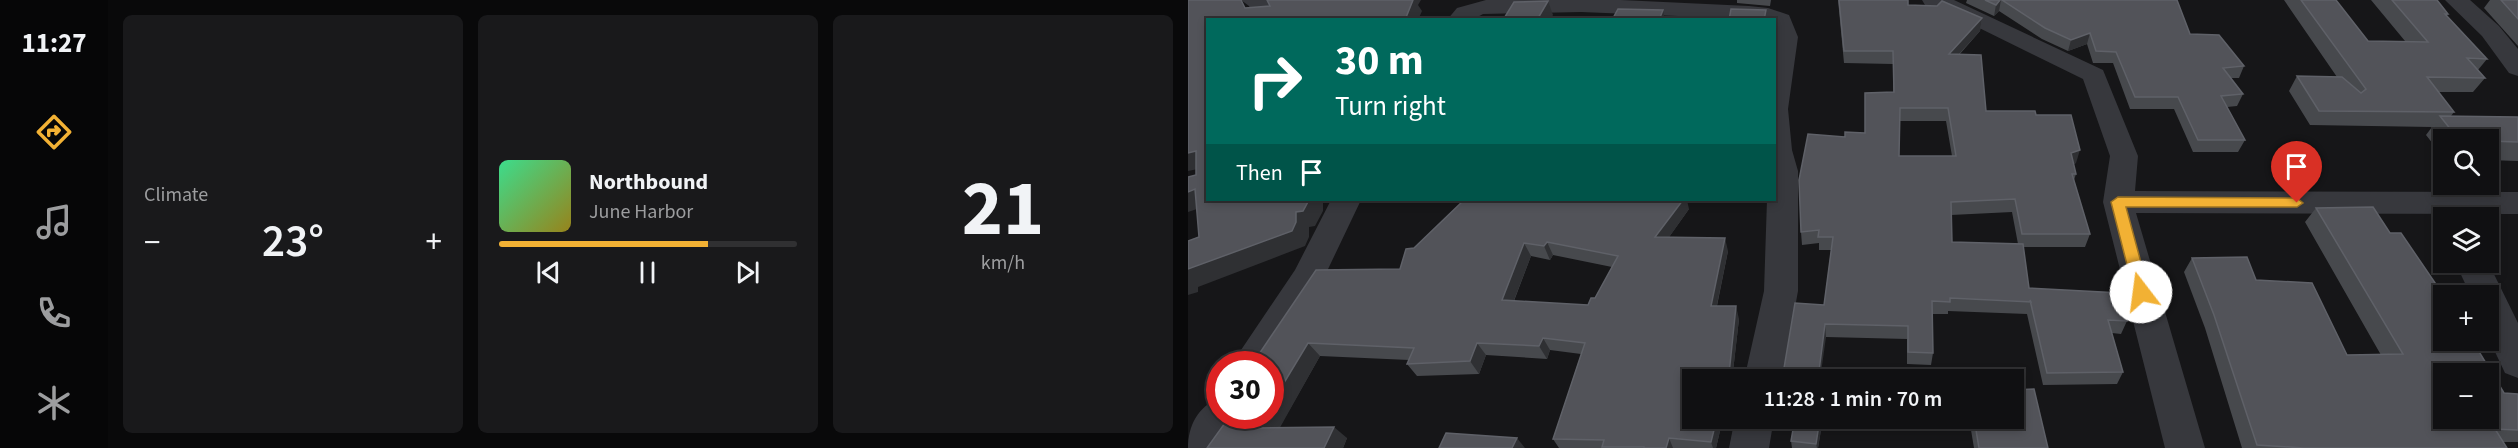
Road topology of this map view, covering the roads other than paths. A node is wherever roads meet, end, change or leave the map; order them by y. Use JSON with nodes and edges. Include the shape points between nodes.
{"nodes":[{"id":1,"x":1252,"y":0,"type":"edge"},
{"id":2,"x":1934,"y":0,"type":"edge"},
{"id":3,"x":2456,"y":0,"type":"edge"},
{"id":4,"x":1266,"y":18,"type":"edge"},
{"id":5,"x":1460,"y":18,"type":"edge"},
{"id":6,"x":1776,"y":18,"type":"edge"},
{"id":7,"x":1776,"y":18,"type":"edge"},
{"id":8,"x":2518,"y":68,"type":"edge"},
{"id":9,"x":1776,"y":102,"type":"edge"},
{"id":10,"x":1776,"y":123,"type":"edge"},
{"id":11,"x":1779,"y":171,"type":"edge"},
{"id":12,"x":1346,"y":201,"type":"edge"},
{"id":13,"x":2118,"y":202,"type":"junction"},
{"id":14,"x":2518,"y":203,"type":"edge"},
{"id":15,"x":2482,"y":207,"type":"edge"},
{"id":16,"x":2433,"y":212,"type":"edge"},
{"id":17,"x":2499,"y":320,"type":"edge"},
{"id":18,"x":1260,"y":351,"type":"edge"},
{"id":19,"x":2518,"y":362,"type":"edge"},
{"id":20,"x":1765,"y":369,"type":"edge"},
{"id":21,"x":1211,"y":429,"type":"edge"},
{"id":22,"x":1753,"y":429,"type":"edge"},
{"id":23,"x":1199,"y":448,"type":"edge"},
{"id":24,"x":1749,"y":448,"type":"edge"},
{"id":25,"x":2185,"y":448,"type":"edge"}],
"edges":[{"from":1,"to":4,"type":"street","via":[[1258,1]]},
{"from":2,"to":13,"type":"street","via":[[2094,75],[2124,156]]},
{"from":3,"to":8,"type":"street","via":[[2492,31]]},
{"from":5,"to":7,"type":"street","via":[[1480,7],[1581,4],[1749,13]]},
{"from":6,"to":9,"type":"street","via":[[1781,20],[1786,37]]},
{"from":10,"to":11,"type":"street"},
{"from":11,"to":20,"type":"street","via":[[1781,291]]},
{"from":12,"to":18,"type":"street","via":[[1307,279]]},
{"from":13,"to":16,"type":"street"},
{"from":13,"to":25,"type":"street"},
{"from":14,"to":15,"type":"street"},
{"from":17,"to":19,"type":"street"},
{"from":21,"to":23,"type":"street"},
{"from":22,"to":24,"type":"street"}]}
